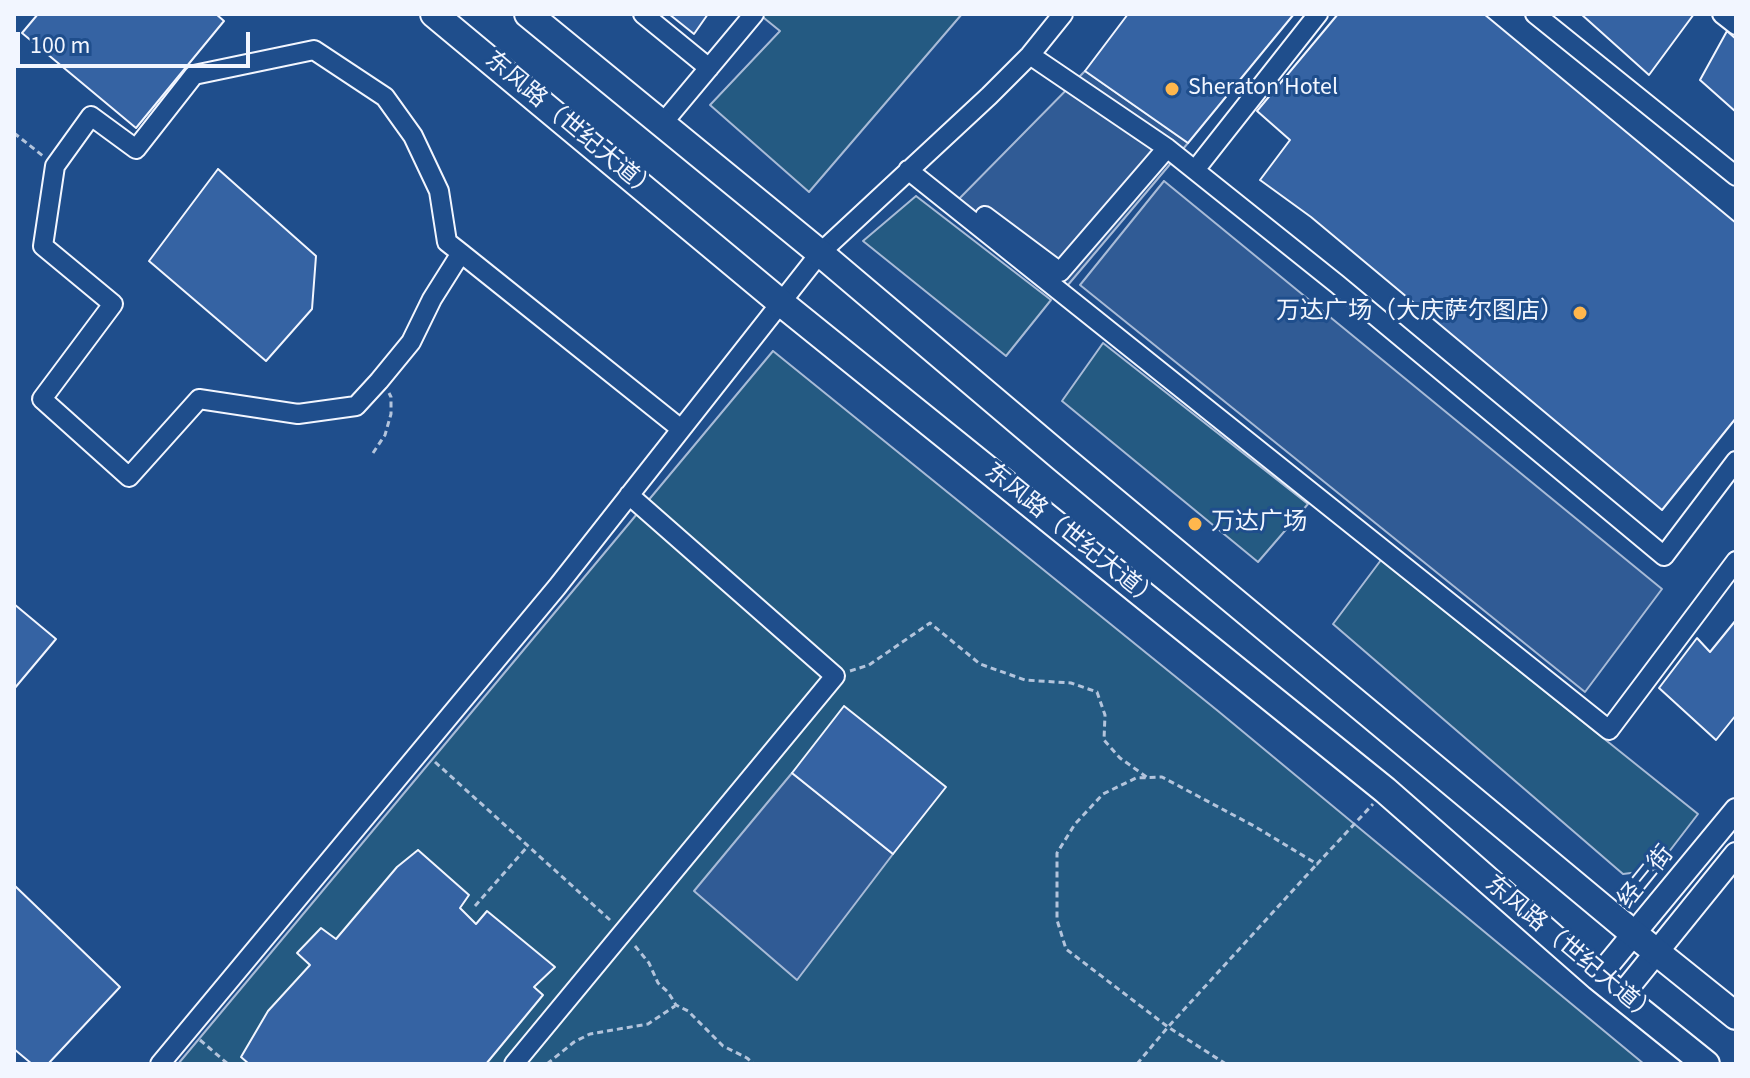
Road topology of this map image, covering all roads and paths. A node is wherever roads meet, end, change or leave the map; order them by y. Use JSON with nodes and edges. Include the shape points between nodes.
{"nodes":[{"id":1,"x":434,"y":14,"type":"edge"},
{"id":2,"x":528,"y":14,"type":"edge"},
{"id":3,"x":643,"y":14,"type":"edge"},
{"id":4,"x":754,"y":14,"type":"edge"},
{"id":5,"x":1063,"y":14,"type":"edge"},
{"id":6,"x":1318,"y":14,"type":"edge"},
{"id":7,"x":1535,"y":14,"type":"edge"},
{"id":8,"x":1722,"y":14,"type":"edge"},
{"id":9,"x":1736,"y":25,"type":"edge"},
{"id":10,"x":1030,"y":55,"type":"junction"},
{"id":11,"x":709,"y":68,"type":"junction"},
{"id":12,"x":662,"y":124,"type":"junction"},
{"id":13,"x":14,"y":133,"type":"edge"},
{"id":14,"x":1167,"y":148,"type":"junction"},
{"id":15,"x":55,"y":166,"type":"junction"},
{"id":16,"x":912,"y":167,"type":"junction"},
{"id":17,"x":1195,"y":170,"type":"junction"},
{"id":18,"x":1736,"y":176,"type":"edge"},
{"id":19,"x":461,"y":253,"type":"junction"},
{"id":20,"x":820,"y":253,"type":"junction"},
{"id":21,"x":780,"y":302,"type":"junction"},
{"id":22,"x":379,"y":381,"type":"junction"},
{"id":23,"x":681,"y":429,"type":"junction"},
{"id":24,"x":373,"y":453,"type":"dead end"},
{"id":25,"x":1736,"y":461,"type":"edge"},
{"id":26,"x":629,"y":495,"type":"junction"},
{"id":27,"x":1736,"y":561,"type":"edge"},
{"id":28,"x":835,"y":676,"type":"junction"},
{"id":29,"x":421,"y":749,"type":"junction"},
{"id":30,"x":1148,"y":778,"type":"junction"},
{"id":31,"x":1385,"y":790,"type":"junction"},
{"id":32,"x":1736,"y":810,"type":"edge"},
{"id":33,"x":528,"y":846,"type":"junction"},
{"id":34,"x":1736,"y":854,"type":"edge"},
{"id":35,"x":1317,"y":864,"type":"junction"},
{"id":36,"x":475,"y":906,"type":"dead end"},
{"id":37,"x":623,"y":932,"type":"junction"},
{"id":38,"x":1634,"y":934,"type":"junction"},
{"id":39,"x":1656,"y":952,"type":"junction"},
{"id":40,"x":1598,"y":977,"type":"junction"},
{"id":41,"x":1621,"y":996,"type":"junction"},
{"id":42,"x":676,"y":1005,"type":"junction"},
{"id":43,"x":1736,"y":1016,"type":"edge"},
{"id":44,"x":1168,"y":1027,"type":"junction"},
{"id":45,"x":188,"y":1030,"type":"junction"},
{"id":46,"x":160,"y":1064,"type":"edge"},
{"id":47,"x":228,"y":1064,"type":"edge"},
{"id":48,"x":514,"y":1064,"type":"edge"},
{"id":49,"x":547,"y":1064,"type":"edge"},
{"id":50,"x":754,"y":1064,"type":"edge"},
{"id":51,"x":1137,"y":1064,"type":"edge"},
{"id":52,"x":1226,"y":1064,"type":"edge"},
{"id":53,"x":1706,"y":1064,"type":"edge"}],
"edges":[{"from":1,"to":21,"type":"highway","name":"东风路（世纪大道）"},
{"from":2,"to":12,"type":"highway"},
{"from":3,"to":11,"type":"street"},
{"from":4,"to":11,"type":"street"},
{"from":5,"to":10,"type":"street"},
{"from":6,"to":17,"type":"street"},
{"from":7,"to":18,"type":"street"},
{"from":8,"to":9,"type":"street"},
{"from":10,"to":14,"type":"street"},
{"from":10,"to":16,"type":"street"},
{"from":11,"to":12,"type":"street"},
{"from":12,"to":20,"type":"highway"},
{"from":13,"to":15,"type":"path"},
{"from":14,"to":16,"type":"street","via":[[1060,272]]},
{"from":14,"to":17,"type":"street"},
{"from":15,"to":19,"type":"street","via":[[91,116],[136,149],[194,75],[314,50],[385,97],[413,136],[439,191],[447,242]]},
{"from":15,"to":22,"type":"street","via":[[43,246],[113,304],[42,399],[129,477],[199,399],[298,414],[356,406]]},
{"from":16,"to":20,"type":"street"},
{"from":16,"to":27,"type":"street","via":[[1609,730]]},
{"from":17,"to":25,"type":"street","via":[[1664,556]]},
{"from":19,"to":22,"type":"street","via":[[411,342]]},
{"from":19,"to":23,"type":"street"},
{"from":20,"to":21,"type":"street"},
{"from":20,"to":38,"type":"highway"},
{"from":21,"to":23,"type":"street"},
{"from":21,"to":31,"type":"highway","name":"东风路（世纪大道）"},
{"from":22,"to":24,"type":"path","via":[[391,397],[391,414]]},
{"from":23,"to":26,"type":"street"},
{"from":26,"to":28,"type":"street"},
{"from":26,"to":29,"type":"street"},
{"from":28,"to":30,"type":"path","via":[[869,665],[930,623],[980,664],[1025,680],[1071,683],[1097,692],[1105,715],[1104,740]]},
{"from":28,"to":37,"type":"street"},
{"from":29,"to":33,"type":"path"},
{"from":29,"to":45,"type":"street"},
{"from":30,"to":35,"type":"path","via":[[1162,777],[1196,794]]},
{"from":30,"to":44,"type":"path","via":[[1136,778],[1103,794],[1075,824],[1057,853],[1057,920],[1066,949]]},
{"from":31,"to":35,"type":"path"},
{"from":31,"to":40,"type":"highway","name":"东风路（世纪大道）"},
{"from":32,"to":38,"type":"main road","name":"经三街"},
{"from":33,"to":36,"type":"path"},
{"from":33,"to":37,"type":"path"},
{"from":34,"to":39,"type":"main road"},
{"from":35,"to":44,"type":"path"},
{"from":37,"to":42,"type":"path"},
{"from":37,"to":48,"type":"street"},
{"from":38,"to":39,"type":"highway"},
{"from":38,"to":40,"type":"main road","name":"经三街"},
{"from":39,"to":41,"type":"main road"},
{"from":39,"to":43,"type":"highway"},
{"from":40,"to":41,"type":"highway","name":"东风路（世纪大道）"},
{"from":41,"to":53,"type":"highway","name":"东风路（世纪大道）"},
{"from":42,"to":49,"type":"path","via":[[648,1024],[590,1034]]},
{"from":42,"to":50,"type":"path","via":[[723,1046]]},
{"from":44,"to":51,"type":"path"},
{"from":44,"to":52,"type":"path"},
{"from":45,"to":46,"type":"street"},
{"from":45,"to":47,"type":"path"}]}
